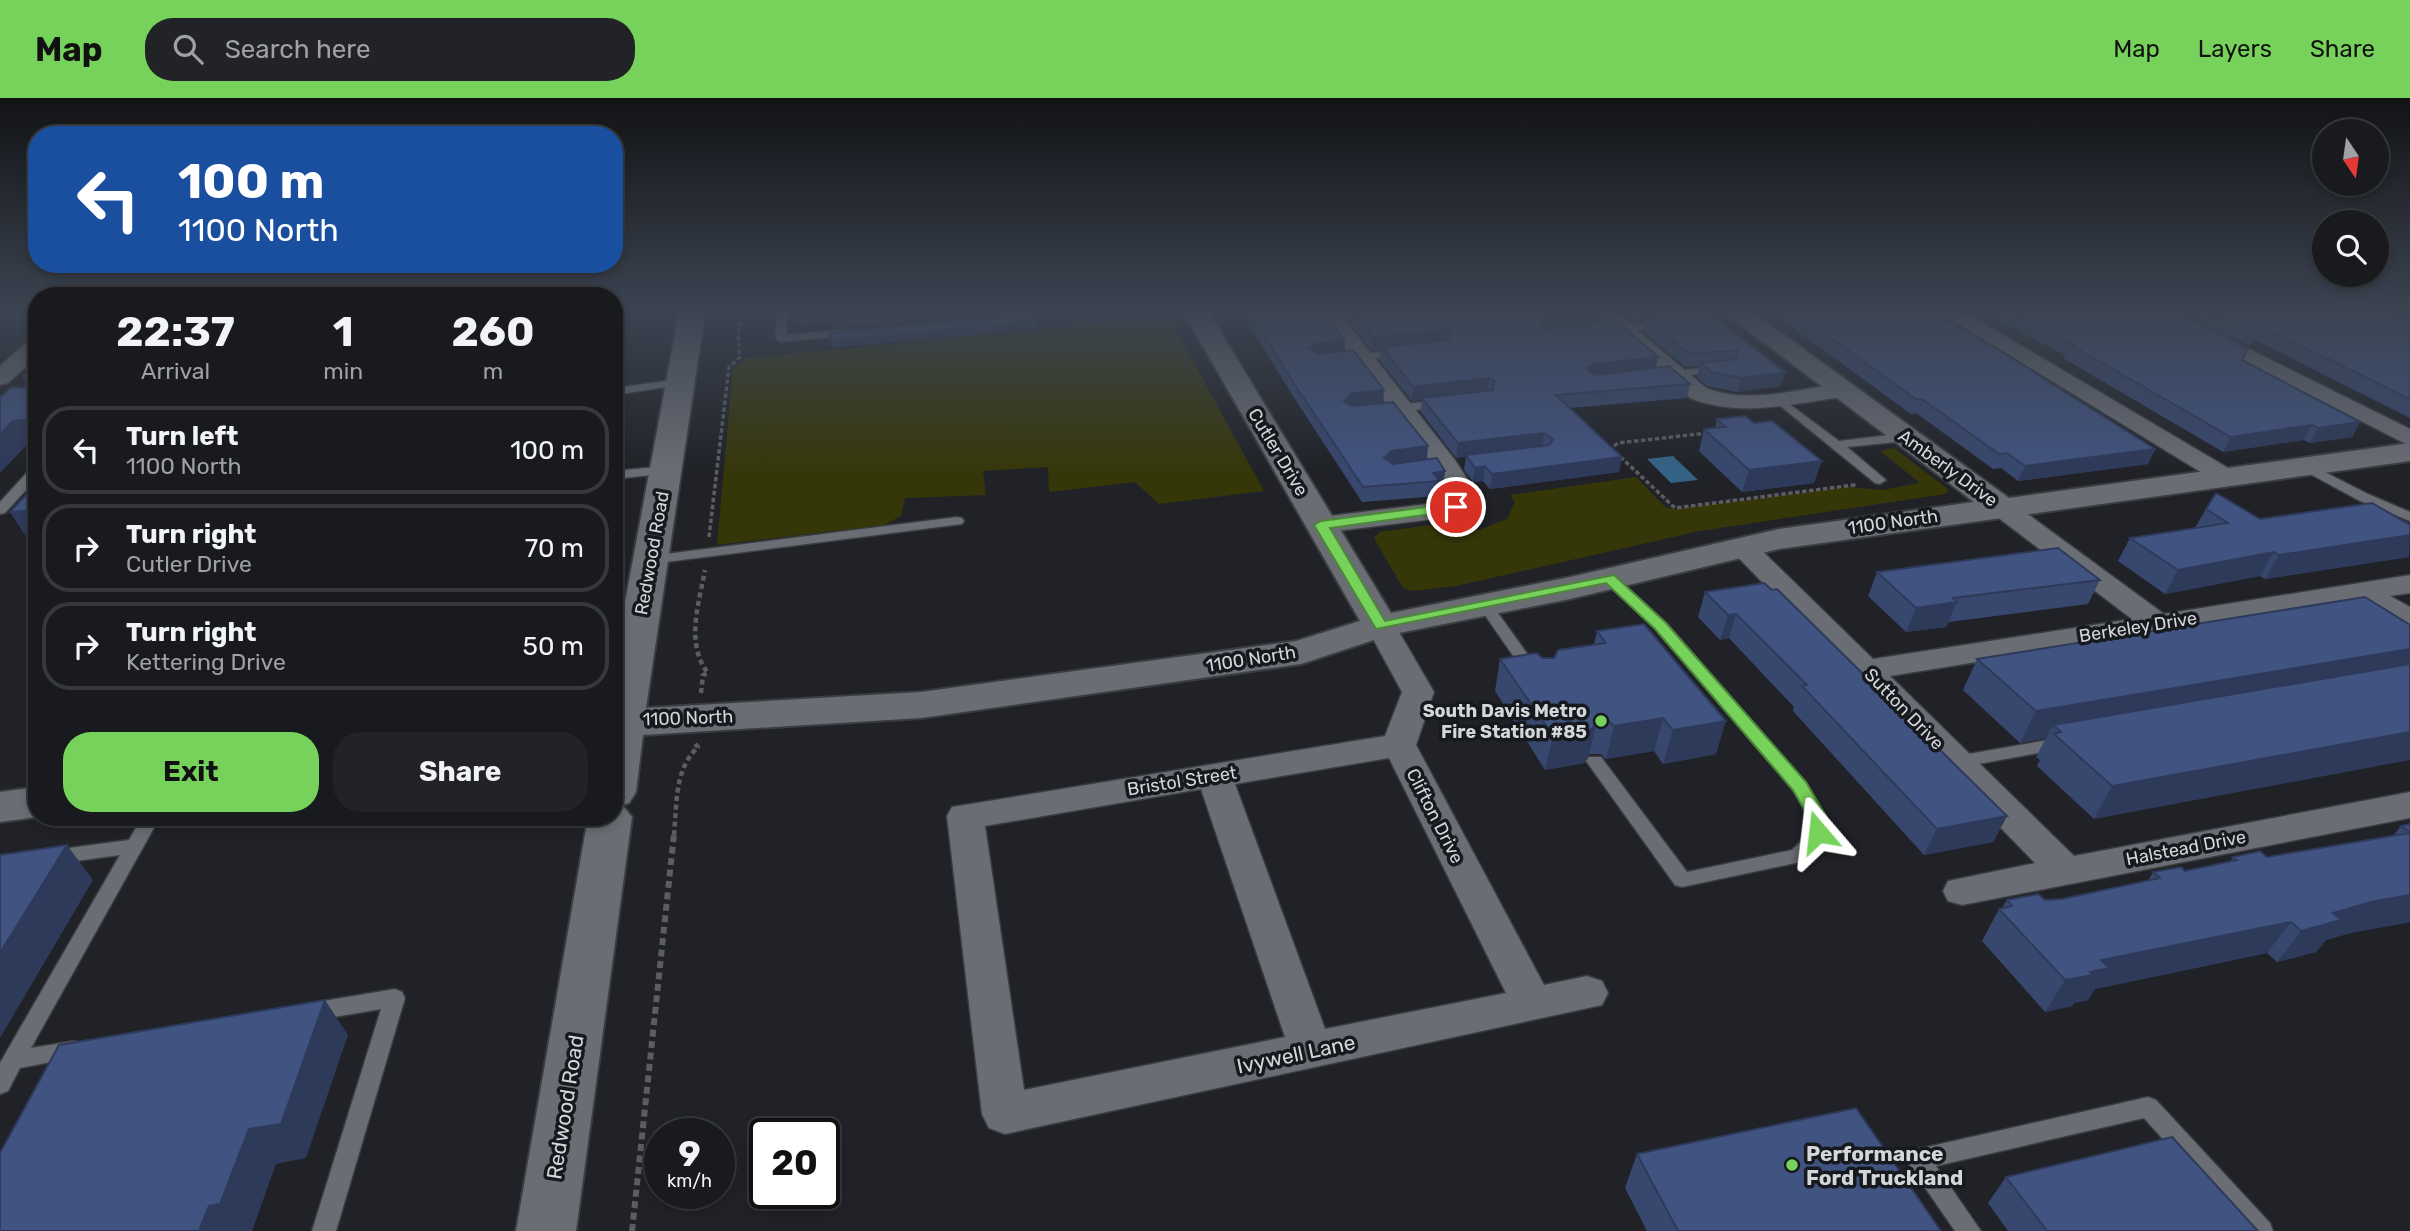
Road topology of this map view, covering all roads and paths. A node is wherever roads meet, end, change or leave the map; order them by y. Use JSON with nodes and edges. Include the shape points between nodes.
{"nodes":[{"id":1,"x":14,"y":366,"type":"edge"},
{"id":2,"x":684,"y":366,"type":"edge"},
{"id":3,"x":730,"y":366,"type":"edge"},
{"id":4,"x":1227,"y":366,"type":"edge"},
{"id":5,"x":1358,"y":366,"type":"edge"},
{"id":6,"x":1665,"y":366,"type":"edge"},
{"id":7,"x":1809,"y":366,"type":"edge"},
{"id":8,"x":2040,"y":366,"type":"edge"},
{"id":9,"x":2264,"y":366,"type":"edge"},
{"id":10,"x":1728,"y":368,"type":"edge"},
{"id":11,"x":1674,"y":374,"type":"junction"},
{"id":12,"x":1648,"y":377,"type":"edge"},
{"id":13,"x":0,"y":378,"type":"edge"},
{"id":14,"x":681,"y":382,"type":"junction"},
{"id":15,"x":1842,"y":390,"type":"junction"},
{"id":16,"x":623,"y":391,"type":"edge"},
{"id":17,"x":1777,"y":398,"type":"junction"},
{"id":18,"x":1459,"y":402,"type":"edge"},
{"id":19,"x":1402,"y":408,"type":"junction"},
{"id":20,"x":1377,"y":411,"type":"edge"},
{"id":21,"x":1721,"y":431,"type":"edge"},
{"id":22,"x":1906,"y":437,"type":"junction"},
{"id":23,"x":2410,"y":439,"type":"edge"},
{"id":24,"x":1836,"y":445,"type":"junction"},
{"id":25,"x":2410,"y":452,"type":"edge"},
{"id":26,"x":2305,"y":466,"type":"junction"},
{"id":27,"x":666,"y":470,"type":"junction"},
{"id":28,"x":623,"y":474,"type":"edge"},
{"id":29,"x":1843,"y":476,"type":"dead end"},
{"id":30,"x":2226,"y":477,"type":"junction"},
{"id":31,"x":28,"y":480,"type":"edge"},
{"id":32,"x":1880,"y":480,"type":"dead end"},
{"id":33,"x":2001,"y":507,"type":"junction"},
{"id":34,"x":0,"y":510,"type":"edge"},
{"id":35,"x":2410,"y":517,"type":"edge"},
{"id":36,"x":957,"y":521,"type":"dead end"},
{"id":37,"x":1321,"y":525,"type":"junction"},
{"id":38,"x":1742,"y":547,"type":"junction"},
{"id":39,"x":707,"y":553,"type":"junction"},
{"id":40,"x":650,"y":560,"type":"junction"},
{"id":41,"x":1609,"y":578,"type":"junction"},
{"id":42,"x":2410,"y":584,"type":"edge"},
{"id":43,"x":2363,"y":592,"type":"junction"},
{"id":44,"x":1485,"y":605,"type":"junction"},
{"id":45,"x":2410,"y":620,"type":"edge"},
{"id":46,"x":2158,"y":624,"type":"junction"},
{"id":47,"x":1381,"y":626,"type":"junction"},
{"id":48,"x":1866,"y":670,"type":"junction"},
{"id":49,"x":703,"y":675,"type":"dead end"},
{"id":50,"x":1541,"y":684,"type":"edge"},
{"id":51,"x":623,"y":700,"type":"edge"},
{"id":52,"x":623,"y":720,"type":"edge"},
{"id":53,"x":2080,"y":741,"type":"edge"},
{"id":54,"x":1399,"y":745,"type":"junction"},
{"id":55,"x":698,"y":747,"type":"dead end"},
{"id":56,"x":1595,"y":761,"type":"dead end"},
{"id":57,"x":1956,"y":762,"type":"junction"},
{"id":58,"x":1214,"y":775,"type":"junction"},
{"id":59,"x":28,"y":803,"type":"edge"},
{"id":60,"x":2410,"y":806,"type":"edge"},
{"id":61,"x":0,"y":807,"type":"edge"},
{"id":62,"x":146,"y":826,"type":"edge"},
{"id":63,"x":609,"y":826,"type":"edge"},
{"id":64,"x":134,"y":846,"type":"junction"},
{"id":65,"x":29,"y":861,"type":"edge"},
{"id":66,"x":2066,"y":871,"type":"junction"},
{"id":67,"x":1962,"y":891,"type":"dead end"},
{"id":68,"x":1587,"y":993,"type":"dead end"},
{"id":69,"x":1533,"y":1004,"type":"junction"},
{"id":70,"x":286,"y":1016,"type":"edge"},
{"id":71,"x":95,"y":1046,"type":"edge"},
{"id":72,"x":1311,"y":1051,"type":"junction"},
{"id":73,"x":13,"y":1060,"type":"junction"},
{"id":74,"x":0,"y":1084,"type":"edge"},
{"id":75,"x":1006,"y":1114,"type":"joint"},
{"id":76,"x":324,"y":1231,"type":"edge"},
{"id":77,"x":546,"y":1231,"type":"edge"},
{"id":78,"x":632,"y":1231,"type":"edge"},
{"id":79,"x":1969,"y":1231,"type":"edge"},
{"id":80,"x":2261,"y":1231,"type":"edge"}],
"edges":[{"from":1,"to":13,"type":"street"},
{"from":2,"to":14,"type":"street","name":"Redwood Road"},
{"from":3,"to":39,"type":"path"},
{"from":4,"to":37,"type":"street","name":"Cutler Drive"},
{"from":5,"to":19,"type":"street"},
{"from":6,"to":11,"type":"street"},
{"from":7,"to":15,"type":"street","name":"Amberly Drive"},
{"from":8,"to":30,"type":"street"},
{"from":9,"to":23,"type":"street"},
{"from":10,"to":11,"type":"lane"},
{"from":11,"to":12,"type":"lane"},
{"from":11,"to":17,"type":"street","via":[[1698,393],[1720,402]]},
{"from":14,"to":16,"type":"lane"},
{"from":14,"to":27,"type":"street","name":"Redwood Road"},
{"from":15,"to":17,"type":"street"},
{"from":15,"to":22,"type":"street","name":"Amberly Drive"},
{"from":17,"to":24,"type":"lane"},
{"from":18,"to":19,"type":"lane"},
{"from":19,"to":20,"type":"lane"},
{"from":19,"to":37,"type":"street","via":[[1466,493],[1465,501],[1456,507]]},
{"from":21,"to":29,"type":"path","via":[[1618,443],[1611,448],[1675,508],[1854,485]]},
{"from":22,"to":24,"type":"lane"},
{"from":22,"to":33,"type":"street","name":"Amberly Drive"},
{"from":24,"to":32,"type":"lane"},
{"from":25,"to":26,"type":"street","name":"1100 North"},
{"from":26,"to":30,"type":"street","name":"1100 North"},
{"from":26,"to":35,"type":"lane"},
{"from":27,"to":28,"type":"lane"},
{"from":27,"to":40,"type":"street","name":"Redwood Road"},
{"from":30,"to":33,"type":"street","name":"1100 North"},
{"from":31,"to":34,"type":"lane"},
{"from":33,"to":38,"type":"street","name":"1100 North"},
{"from":33,"to":46,"type":"street","name":"Amberly Drive"},
{"from":36,"to":39,"type":"lane"},
{"from":37,"to":47,"type":"street","name":"Cutler Drive"},
{"from":38,"to":41,"type":"street","name":"1100 North"},
{"from":38,"to":48,"type":"street","name":"Sutton Drive"},
{"from":39,"to":40,"type":"lane"},
{"from":39,"to":49,"type":"path","via":[[696,641],[698,658],[708,673]]},
{"from":40,"to":51,"type":"street","name":"Redwood Road"},
{"from":41,"to":44,"type":"street","name":"1100 North"},
{"from":41,"to":56,"type":"lane","via":[[1661,626],[1799,786],[1817,816],[1818,832],[1812,845],[1798,856],[1682,880]]},
{"from":42,"to":43,"type":"street","name":"Berkeley Drive"},
{"from":43,"to":45,"type":"street"},
{"from":43,"to":46,"type":"street","name":"Berkeley Drive"},
{"from":44,"to":47,"type":"street","name":"1100 North"},
{"from":44,"to":50,"type":"lane"},
{"from":46,"to":48,"type":"street","name":"Berkeley Drive"},
{"from":47,"to":52,"type":"street","name":"1100 North","via":[[1291,631],[953,678],[713,697]]},
{"from":47,"to":54,"type":"street","via":[[1418,692]]},
{"from":48,"to":57,"type":"street","name":"Sutton Drive"},
{"from":53,"to":57,"type":"lane"},
{"from":54,"to":58,"type":"street","name":"Bristol Street"},
{"from":54,"to":69,"type":"street","name":"Clifton Drive"},
{"from":55,"to":78,"type":"path","via":[[681,770]]},
{"from":57,"to":66,"type":"street","name":"Sutton Drive"},
{"from":58,"to":72,"type":"street"},
{"from":58,"to":75,"type":"street","name":"Bristol Street","via":[[965,816]]},
{"from":59,"to":61,"type":"street"},
{"from":60,"to":66,"type":"street","name":"Halstead Drive"},
{"from":62,"to":64,"type":"lane"},
{"from":63,"to":77,"type":"street","name":"Redwood Road"},
{"from":64,"to":65,"type":"lane"},
{"from":64,"to":73,"type":"lane"},
{"from":66,"to":67,"type":"street","name":"Halstead Drive"},
{"from":68,"to":69,"type":"street","name":"Ivywell Lane"},
{"from":69,"to":72,"type":"street","name":"Ivywell Lane"},
{"from":70,"to":76,"type":"lane","via":[[395,998]]},
{"from":71,"to":73,"type":"lane"},
{"from":72,"to":75,"type":"street","name":"Ivywell Lane"},
{"from":73,"to":74,"type":"lane"},
{"from":79,"to":80,"type":"lane","via":[[1918,1160],[2148,1107]]}]}
